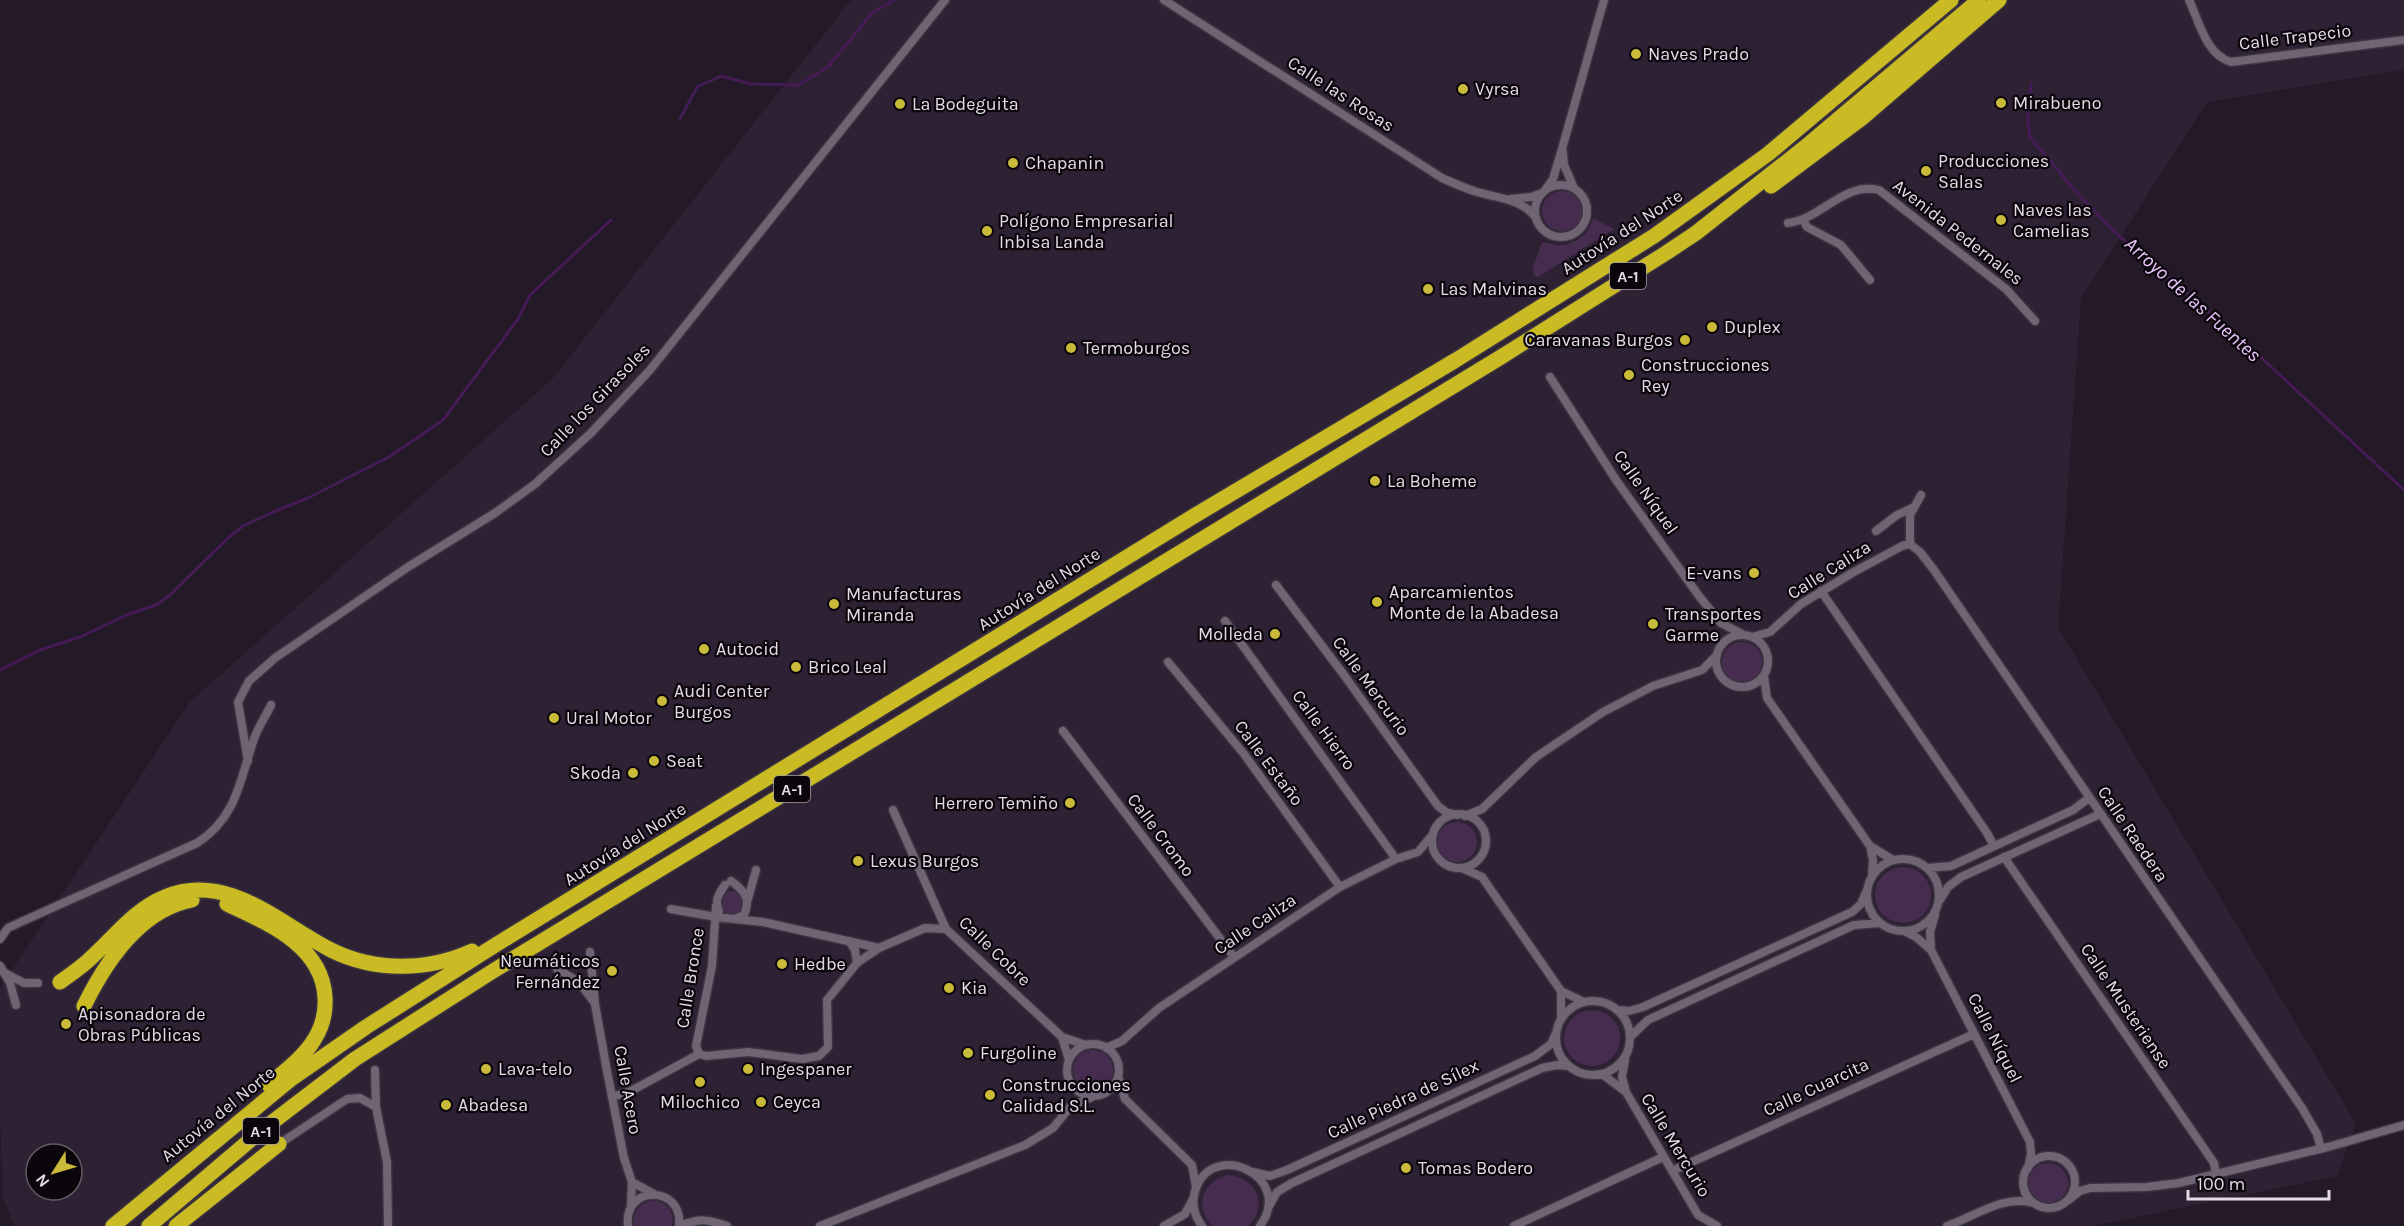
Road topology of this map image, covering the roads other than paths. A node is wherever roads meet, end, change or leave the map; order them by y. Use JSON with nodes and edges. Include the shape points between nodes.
{"nodes":[{"id":1,"x":945,"y":0,"type":"edge"},
{"id":2,"x":1164,"y":0,"type":"edge"},
{"id":3,"x":1604,"y":0,"type":"edge"},
{"id":4,"x":1951,"y":0,"type":"edge"},
{"id":5,"x":1978,"y":0,"type":"edge"},
{"id":6,"x":1999,"y":0,"type":"edge"},
{"id":7,"x":2189,"y":0,"type":"edge"},
{"id":8,"x":2404,"y":40,"type":"edge"},
{"id":9,"x":1562,"y":148,"type":"junction"},
{"id":10,"x":1574,"y":188,"type":"junction"},
{"id":11,"x":1544,"y":191,"type":"junction"},
{"id":12,"x":1508,"y":200,"type":"junction"},
{"id":13,"x":1536,"y":218,"type":"junction"},
{"id":14,"x":1803,"y":220,"type":"junction"},
{"id":15,"x":1788,"y":223,"type":"dead end"},
{"id":16,"x":1696,"y":233,"type":"junction"},
{"id":17,"x":1870,"y":280,"type":"dead end"},
{"id":18,"x":2035,"y":321,"type":"dead end"},
{"id":19,"x":1550,"y":377,"type":"dead end"},
{"id":20,"x":1921,"y":495,"type":"dead end"},
{"id":21,"x":1912,"y":508,"type":"junction"},
{"id":22,"x":1876,"y":531,"type":"dead end"},
{"id":23,"x":1910,"y":544,"type":"junction"},
{"id":24,"x":1276,"y":585,"type":"dead end"},
{"id":25,"x":1821,"y":591,"type":"junction"},
{"id":26,"x":1225,"y":621,"type":"dead end"},
{"id":27,"x":1721,"y":623,"type":"junction"},
{"id":28,"x":1770,"y":632,"type":"junction"},
{"id":29,"x":1748,"y":636,"type":"junction"},
{"id":30,"x":1767,"y":652,"type":"junction"},
{"id":31,"x":1718,"y":653,"type":"junction"},
{"id":32,"x":1168,"y":662,"type":"dead end"},
{"id":33,"x":1702,"y":670,"type":"junction"},
{"id":34,"x":1764,"y":676,"type":"junction"},
{"id":35,"x":1724,"y":680,"type":"junction"},
{"id":36,"x":1747,"y":687,"type":"junction"},
{"id":37,"x":1767,"y":698,"type":"junction"},
{"id":38,"x":271,"y":705,"type":"dead end"},
{"id":39,"x":1063,"y":731,"type":"dead end"},
{"id":40,"x":248,"y":761,"type":"junction"},
{"id":41,"x":2089,"y":798,"type":"junction"},
{"id":42,"x":1438,"y":806,"type":"junction"},
{"id":43,"x":1482,"y":808,"type":"junction"},
{"id":44,"x":893,"y":810,"type":"dead end"},
{"id":45,"x":2100,"y":814,"type":"junction"},
{"id":46,"x":1461,"y":815,"type":"junction"},
{"id":47,"x":1434,"y":832,"type":"junction"},
{"id":48,"x":1484,"y":832,"type":"junction"},
{"id":49,"x":1870,"y":846,"type":"junction"},
{"id":50,"x":1994,"y":846,"type":"junction"},
{"id":51,"x":1418,"y":852,"type":"junction"},
{"id":52,"x":1482,"y":856,"type":"junction"},
{"id":53,"x":2004,"y":857,"type":"junction"},
{"id":54,"x":1396,"y":859,"type":"junction"},
{"id":55,"x":1440,"y":860,"type":"junction"},
{"id":56,"x":1893,"y":860,"type":"junction"},
{"id":57,"x":1462,"y":868,"type":"junction"},
{"id":58,"x":1927,"y":868,"type":"junction"},
{"id":59,"x":756,"y":870,"type":"dead end"},
{"id":60,"x":1482,"y":877,"type":"junction"},
{"id":61,"x":1872,"y":877,"type":"junction"},
{"id":62,"x":1340,"y":887,"type":"junction"},
{"id":63,"x":1867,"y":890,"type":"junction"},
{"id":64,"x":1940,"y":901,"type":"junction"},
{"id":65,"x":748,"y":903,"type":"junction"},
{"id":66,"x":717,"y":906,"type":"junction"},
{"id":67,"x":671,"y":909,"type":"dead end"},
{"id":68,"x":1935,"y":915,"type":"junction"},
{"id":69,"x":716,"y":917,"type":"junction"},
{"id":70,"x":732,"y":919,"type":"junction"},
{"id":71,"x":763,"y":922,"type":"junction"},
{"id":72,"x":1880,"y":923,"type":"junction"},
{"id":73,"x":527,"y":926,"type":"junction"},
{"id":74,"x":946,"y":929,"type":"junction"},
{"id":75,"x":1905,"y":932,"type":"junction"},
{"id":76,"x":0,"y":939,"type":"edge"},
{"id":77,"x":849,"y":941,"type":"junction"},
{"id":78,"x":879,"y":948,"type":"junction"},
{"id":79,"x":1931,"y":950,"type":"junction"},
{"id":80,"x":590,"y":951,"type":"dead end"},
{"id":81,"x":1234,"y":957,"type":"junction"},
{"id":82,"x":856,"y":963,"type":"junction"},
{"id":83,"x":1,"y":969,"type":"edge"},
{"id":84,"x":557,"y":969,"type":"dead end"},
{"id":85,"x":60,"y":982,"type":"dead end"},
{"id":86,"x":38,"y":983,"type":"dead end"},
{"id":87,"x":1561,"y":991,"type":"junction"},
{"id":88,"x":1584,"y":1002,"type":"junction"},
{"id":89,"x":595,"y":1004,"type":"junction"},
{"id":90,"x":16,"y":1005,"type":"dead end"},
{"id":91,"x":84,"y":1005,"type":"dead end"},
{"id":92,"x":1617,"y":1010,"type":"junction"},
{"id":93,"x":1561,"y":1018,"type":"junction"},
{"id":94,"x":1556,"y":1033,"type":"junction"},
{"id":95,"x":1974,"y":1034,"type":"junction"},
{"id":96,"x":1062,"y":1037,"type":"junction"},
{"id":97,"x":1630,"y":1037,"type":"junction"},
{"id":98,"x":1122,"y":1041,"type":"junction"},
{"id":99,"x":1086,"y":1045,"type":"junction"},
{"id":100,"x":1106,"y":1048,"type":"junction"},
{"id":101,"x":699,"y":1053,"type":"junction"},
{"id":102,"x":1625,"y":1057,"type":"junction"},
{"id":103,"x":1069,"y":1060,"type":"junction"},
{"id":104,"x":1117,"y":1061,"type":"junction"},
{"id":105,"x":1568,"y":1066,"type":"junction"},
{"id":106,"x":375,"y":1070,"type":"dead end"},
{"id":107,"x":1602,"y":1074,"type":"junction"},
{"id":108,"x":1118,"y":1076,"type":"junction"},
{"id":109,"x":1070,"y":1083,"type":"junction"},
{"id":110,"x":1626,"y":1092,"type":"junction"},
{"id":111,"x":1103,"y":1094,"type":"junction"},
{"id":112,"x":1094,"y":1096,"type":"junction"},
{"id":113,"x":612,"y":1097,"type":"junction"},
{"id":114,"x":1125,"y":1099,"type":"junction"},
{"id":115,"x":1071,"y":1106,"type":"junction"},
{"id":116,"x":376,"y":1107,"type":"junction"},
{"id":117,"x":252,"y":1110,"type":"junction"},
{"id":118,"x":2404,"y":1125,"type":"edge"},
{"id":119,"x":2030,"y":1143,"type":"junction"},
{"id":120,"x":279,"y":1144,"type":"joint"},
{"id":121,"x":2321,"y":1149,"type":"junction"},
{"id":122,"x":2047,"y":1156,"type":"junction"},
{"id":123,"x":1663,"y":1157,"type":"junction"},
{"id":124,"x":1192,"y":1165,"type":"junction"},
{"id":125,"x":1216,"y":1168,"type":"junction"},
{"id":126,"x":2028,"y":1168,"type":"junction"},
{"id":127,"x":1672,"y":1171,"type":"junction"},
{"id":128,"x":1253,"y":1172,"type":"junction"},
{"id":129,"x":2074,"y":1173,"type":"junction"},
{"id":130,"x":2216,"y":1174,"type":"junction"},
{"id":131,"x":2024,"y":1181,"type":"junction"},
{"id":132,"x":632,"y":1182,"type":"junction"},
{"id":133,"x":1196,"y":1188,"type":"junction"},
{"id":134,"x":2090,"y":1188,"type":"junction"},
{"id":135,"x":654,"y":1194,"type":"junction"},
{"id":136,"x":1194,"y":1198,"type":"junction"},
{"id":137,"x":2009,"y":1201,"type":"junction"},
{"id":138,"x":2067,"y":1201,"type":"junction"},
{"id":139,"x":2035,"y":1203,"type":"junction"},
{"id":140,"x":631,"y":1206,"type":"junction"},
{"id":141,"x":675,"y":1206,"type":"junction"},
{"id":142,"x":1268,"y":1208,"type":"junction"},
{"id":143,"x":1698,"y":1215,"type":"junction"},
{"id":144,"x":695,"y":1220,"type":"junction"},
{"id":145,"x":1264,"y":1223,"type":"edge"},
{"id":146,"x":627,"y":1225,"type":"edge"},
{"id":147,"x":113,"y":1226,"type":"edge"},
{"id":148,"x":149,"y":1226,"type":"edge"},
{"id":149,"x":176,"y":1226,"type":"edge"},
{"id":150,"x":388,"y":1226,"type":"edge"},
{"id":151,"x":679,"y":1226,"type":"edge"},
{"id":152,"x":727,"y":1226,"type":"edge"},
{"id":153,"x":820,"y":1226,"type":"edge"},
{"id":154,"x":1164,"y":1226,"type":"edge"},
{"id":155,"x":1202,"y":1226,"type":"edge"},
{"id":156,"x":1514,"y":1226,"type":"edge"},
{"id":157,"x":1700,"y":1226,"type":"edge"},
{"id":158,"x":1720,"y":1226,"type":"edge"},
{"id":159,"x":1947,"y":1226,"type":"edge"}],
"edges":[{"from":1,"to":40,"type":"street","name":"Calle los Girasoles","via":[[650,370],[591,433],[527,490],[274,658],[249,681],[238,702]]},
{"from":2,"to":12,"type":"street","name":"Calle las Rosas","via":[[1442,178]]},
{"from":3,"to":9,"type":"street"},
{"from":4,"to":73,"type":"highway","name":"Autovía del Norte","number":"A-1","via":[[1768,154],[1684,215],[1456,360],[1236,490]]},
{"from":5,"to":16,"type":"highway","number":"A-1"},
{"from":6,"to":16,"type":"highway","via":[[1854,124],[1759,195]]},
{"from":7,"to":8,"type":"street","name":"Calle Trapecio","via":[[2212,50],[2231,62]]},
{"from":9,"to":10,"type":"street"},
{"from":9,"to":11,"type":"street"},
{"from":10,"to":11,"type":"street","via":[[1559,185]]},
{"from":10,"to":13,"type":"street","via":[[1587,205],[1586,222],[1580,230],[1555,237],[1540,227]]},
{"from":11,"to":12,"type":"street","name":"Calle las Rosas"},
{"from":11,"to":13,"type":"street","via":[[1537,200]]},
{"from":12,"to":13,"type":"street","name":"Calle las Rosas","via":[[1530,210]]},
{"from":14,"to":15,"type":"street","name":"Avenida Pedernales"},
{"from":14,"to":17,"type":"street","via":[[1808,227],[1841,245]]},
{"from":14,"to":18,"type":"street","name":"Avenida Pedernales","via":[[1851,191],[1879,190],[2007,289]]},
{"from":16,"to":148,"type":"highway","number":"A-1","via":[[1501,357],[355,1059],[262,1130]]},
{"from":19,"to":27,"type":"street","name":"Calle Níquel","via":[[1616,480]]},
{"from":20,"to":21,"type":"street"},
{"from":21,"to":22,"type":"street"},
{"from":21,"to":23,"type":"street"},
{"from":23,"to":25,"type":"street","name":"Calle Caliza"},
{"from":23,"to":41,"type":"street","name":"Calle Raedera","via":[[1934,570]]},
{"from":24,"to":42,"type":"street","name":"Calle Mercurio"},
{"from":25,"to":28,"type":"street","name":"Calle Caliza"},
{"from":25,"to":50,"type":"street"},
{"from":26,"to":54,"type":"street","name":"Calle Hierro"},
{"from":27,"to":29,"type":"street","name":"Calle Níquel"},
{"from":27,"to":31,"type":"street","via":[[1723,636]]},
{"from":28,"to":29,"type":"street","name":"Calle Caliza"},
{"from":28,"to":30,"type":"street"},
{"from":29,"to":30,"type":"street","via":[[1761,643]]},
{"from":29,"to":31,"type":"street","via":[[1728,640]]},
{"from":30,"to":34,"type":"street"},
{"from":31,"to":33,"type":"street"},
{"from":31,"to":35,"type":"street","via":[[1718,668]]},
{"from":32,"to":62,"type":"street","name":"Calle Estaño","via":[[1244,754]]},
{"from":33,"to":35,"type":"street"},
{"from":33,"to":43,"type":"street","via":[[1653,686],[1603,712],[1536,757]]},
{"from":34,"to":36,"type":"street"},
{"from":34,"to":37,"type":"street"},
{"from":35,"to":36,"type":"street"},
{"from":36,"to":37,"type":"street"},
{"from":37,"to":49,"type":"street"},
{"from":38,"to":40,"type":"street"},
{"from":39,"to":81,"type":"street","name":"Calle Cromo"},
{"from":40,"to":76,"type":"street","via":[[236,796],[210,835],[8,928]]},
{"from":41,"to":45,"type":"street","name":"Calle Raedera"},
{"from":41,"to":50,"type":"street","via":[[2073,810]]},
{"from":42,"to":46,"type":"street","name":"Calle Mercurio"},
{"from":42,"to":47,"type":"street"},
{"from":43,"to":46,"type":"street"},
{"from":43,"to":48,"type":"street"},
{"from":44,"to":74,"type":"street","name":"Calle Cobre"},
{"from":45,"to":53,"type":"street"},
{"from":45,"to":121,"type":"street","name":"Calle Raedera","via":[[2302,1108]]},
{"from":46,"to":47,"type":"street","via":[[1444,819]]},
{"from":46,"to":48,"type":"street","via":[[1478,823]]},
{"from":47,"to":51,"type":"street"},
{"from":47,"to":55,"type":"street","via":[[1433,845]]},
{"from":48,"to":52,"type":"street"},
{"from":49,"to":56,"type":"street"},
{"from":49,"to":61,"type":"street"},
{"from":50,"to":58,"type":"street","via":[[1951,866]]},
{"from":51,"to":54,"type":"street","name":"Calle Caliza"},
{"from":51,"to":55,"type":"street"},
{"from":52,"to":57,"type":"street"},
{"from":52,"to":60,"type":"street"},
{"from":53,"to":64,"type":"street","via":[[1961,877],[1948,887]]},
{"from":53,"to":130,"type":"street","name":"Calle Musteriense","via":[[2214,1163]]},
{"from":54,"to":62,"type":"street","name":"Calle Caliza"},
{"from":55,"to":57,"type":"street"},
{"from":56,"to":58,"type":"street","via":[[1908,859]]},
{"from":56,"to":61,"type":"street"},
{"from":57,"to":60,"type":"street"},
{"from":58,"to":64,"type":"street","via":[[1939,886]]},
{"from":59,"to":65,"type":"street"},
{"from":60,"to":87,"type":"street"},
{"from":61,"to":63,"type":"street"},
{"from":62,"to":81,"type":"street","name":"Calle Caliza"},
{"from":63,"to":72,"type":"street","via":[[1868,904]]},
{"from":63,"to":92,"type":"street","via":[[1852,912],[1643,1007]]},
{"from":64,"to":68,"type":"street"},
{"from":65,"to":66,"type":"street","name":"Calle Bronce","via":[[744,890],[728,883],[718,896]]},
{"from":65,"to":70,"type":"street","via":[[744,915]]},
{"from":65,"to":71,"type":"street","via":[[752,915]]},
{"from":66,"to":69,"type":"street","name":"Calle Bronce"},
{"from":66,"to":70,"type":"street","name":"Calle Bronce","via":[[720,913]]},
{"from":67,"to":69,"type":"street"},
{"from":68,"to":75,"type":"street","via":[[1925,925]]},
{"from":68,"to":79,"type":"street","via":[[1930,932]]},
{"from":69,"to":70,"type":"street"},
{"from":69,"to":101,"type":"street","name":"Calle Bronce","via":[[712,966],[696,1046]]},
{"from":70,"to":71,"type":"street"},
{"from":71,"to":77,"type":"street"},
{"from":72,"to":75,"type":"street"},
{"from":72,"to":97,"type":"street","via":[[1854,925],[1648,1020]]},
{"from":73,"to":85,"type":"highway","via":[[455,959],[394,966],[333,951],[252,904],[221,891],[188,891],[165,897],[142,911]]},
{"from":73,"to":117,"type":"highway","name":"Autovía del Norte","number":"A-1","via":[[315,1061]]},
{"from":74,"to":78,"type":"street","via":[[925,928]]},
{"from":74,"to":96,"type":"street","name":"Calle Cobre"},
{"from":75,"to":79,"type":"street","name":"Calle Níquel"},
{"from":77,"to":78,"type":"street"},
{"from":77,"to":82,"type":"street"},
{"from":78,"to":82,"type":"street"},
{"from":79,"to":95,"type":"street","name":"Calle Níquel"},
{"from":80,"to":89,"type":"street","name":"Calle Acero"},
{"from":81,"to":98,"type":"street","name":"Calle Caliza","via":[[1159,1008]]},
{"from":82,"to":101,"type":"street","via":[[827,1000],[828,1047],[819,1056],[802,1059],[748,1052],[706,1056]]},
{"from":83,"to":86,"type":"street","via":[[24,983]]},
{"from":83,"to":90,"type":"street"},
{"from":84,"to":89,"type":"street","name":"Calle Acero","via":[[579,982]]},
{"from":87,"to":88,"type":"street"},
{"from":87,"to":93,"type":"street"},
{"from":88,"to":92,"type":"street","via":[[1601,1002]]},
{"from":88,"to":93,"type":"street"},
{"from":89,"to":113,"type":"street","name":"Calle Acero"},
{"from":91,"to":117,"type":"highway","via":[[103,969],[134,932],[162,910],[182,902],[208,899],[223,902],[274,927],[305,951],[320,974],[324,1021],[306,1051],[266,1089]]},
{"from":92,"to":97,"type":"street"},
{"from":93,"to":94,"type":"street"},
{"from":94,"to":105,"type":"street","via":[[1558,1051]]},
{"from":94,"to":128,"type":"street","name":"Calle Piedra de Sílex","via":[[1551,1044],[1534,1056],[1287,1170],[1270,1176]]},
{"from":95,"to":119,"type":"street","name":"Calle Níquel"},
{"from":95,"to":127,"type":"street","name":"Calle Cuarcita"},
{"from":96,"to":99,"type":"street","name":"Calle Cobre"},
{"from":96,"to":103,"type":"street"},
{"from":97,"to":102,"type":"street"},
{"from":98,"to":100,"type":"street","name":"Calle Caliza"},
{"from":98,"to":104,"type":"street"},
{"from":99,"to":100,"type":"street"},
{"from":99,"to":103,"type":"street"},
{"from":100,"to":104,"type":"street"},
{"from":101,"to":113,"type":"street","via":[[631,1091]]},
{"from":102,"to":107,"type":"street"},
{"from":102,"to":110,"type":"street","name":"Calle Mercurio","via":[[1622,1077]]},
{"from":103,"to":109,"type":"street"},
{"from":104,"to":108,"type":"street"},
{"from":105,"to":107,"type":"street","via":[[1584,1075]]},
{"from":105,"to":142,"type":"street","name":"Calle Piedra de Sílex","via":[[1542,1068],[1292,1183],[1277,1192]]},
{"from":106,"to":116,"type":"street"},
{"from":107,"to":110,"type":"street","name":"Calle Mercurio"},
{"from":108,"to":111,"type":"street"},
{"from":108,"to":114,"type":"street"},
{"from":109,"to":112,"type":"street","via":[[1080,1093]]},
{"from":109,"to":115,"type":"street"},
{"from":110,"to":123,"type":"street","name":"Calle Mercurio"},
{"from":111,"to":112,"type":"street"},
{"from":111,"to":114,"type":"street"},
{"from":112,"to":115,"type":"street"},
{"from":113,"to":132,"type":"street","name":"Calle Acero"},
{"from":114,"to":124,"type":"street"},
{"from":115,"to":153,"type":"street","via":[[1053,1128],[1025,1145]]},
{"from":116,"to":120,"type":"street","via":[[360,1098],[347,1099]]},
{"from":116,"to":150,"type":"street","via":[[387,1162]]},
{"from":117,"to":147,"type":"highway","name":"Autovía del Norte","number":"A-1"},
{"from":118,"to":121,"type":"street"},
{"from":119,"to":122,"type":"street","name":"Calle Níquel"},
{"from":119,"to":126,"type":"street"},
{"from":120,"to":149,"type":"highway"},
{"from":121,"to":130,"type":"street"},
{"from":122,"to":126,"type":"street"},
{"from":122,"to":129,"type":"street","via":[[2063,1160]]},
{"from":123,"to":127,"type":"street","name":"Calle Mercurio"},
{"from":123,"to":156,"type":"street"},
{"from":124,"to":125,"type":"street"},
{"from":124,"to":133,"type":"street"},
{"from":125,"to":128,"type":"street","name":"Calle Piedra de Sílex","via":[[1235,1165]]},
{"from":125,"to":133,"type":"street"},
{"from":126,"to":131,"type":"street"},
{"from":127,"to":143,"type":"street","name":"Calle Mercurio"},
{"from":128,"to":142,"type":"street","via":[[1266,1190]]},
{"from":129,"to":134,"type":"street"},
{"from":129,"to":138,"type":"street","via":[[2075,1188]]},
{"from":130,"to":134,"type":"street","via":[[2147,1187]]},
{"from":131,"to":137,"type":"street"},
{"from":131,"to":139,"type":"street","via":[[2026,1192]]},
{"from":132,"to":135,"type":"street"},
{"from":132,"to":140,"type":"street","name":"Calle Acero"},
{"from":133,"to":136,"type":"street"},
{"from":134,"to":138,"type":"street"},
{"from":135,"to":140,"type":"street","via":[[643,1196]]},
{"from":135,"to":141,"type":"street"},
{"from":136,"to":154,"type":"street","via":[[1185,1214]]},
{"from":136,"to":155,"type":"street","via":[[1195,1214]]},
{"from":137,"to":139,"type":"street"},
{"from":137,"to":159,"type":"street"},
{"from":138,"to":139,"type":"street","via":[[2050,1208]]},
{"from":140,"to":146,"type":"street","name":"Calle Acero"},
{"from":141,"to":144,"type":"street"},
{"from":141,"to":151,"type":"street"},
{"from":142,"to":145,"type":"street"},
{"from":143,"to":157,"type":"street","name":"Calle Mercurio"},
{"from":143,"to":158,"type":"street","name":"Calle Mercurio"},
{"from":144,"to":151,"type":"street"},
{"from":144,"to":152,"type":"street","via":[[707,1219]]}]}
